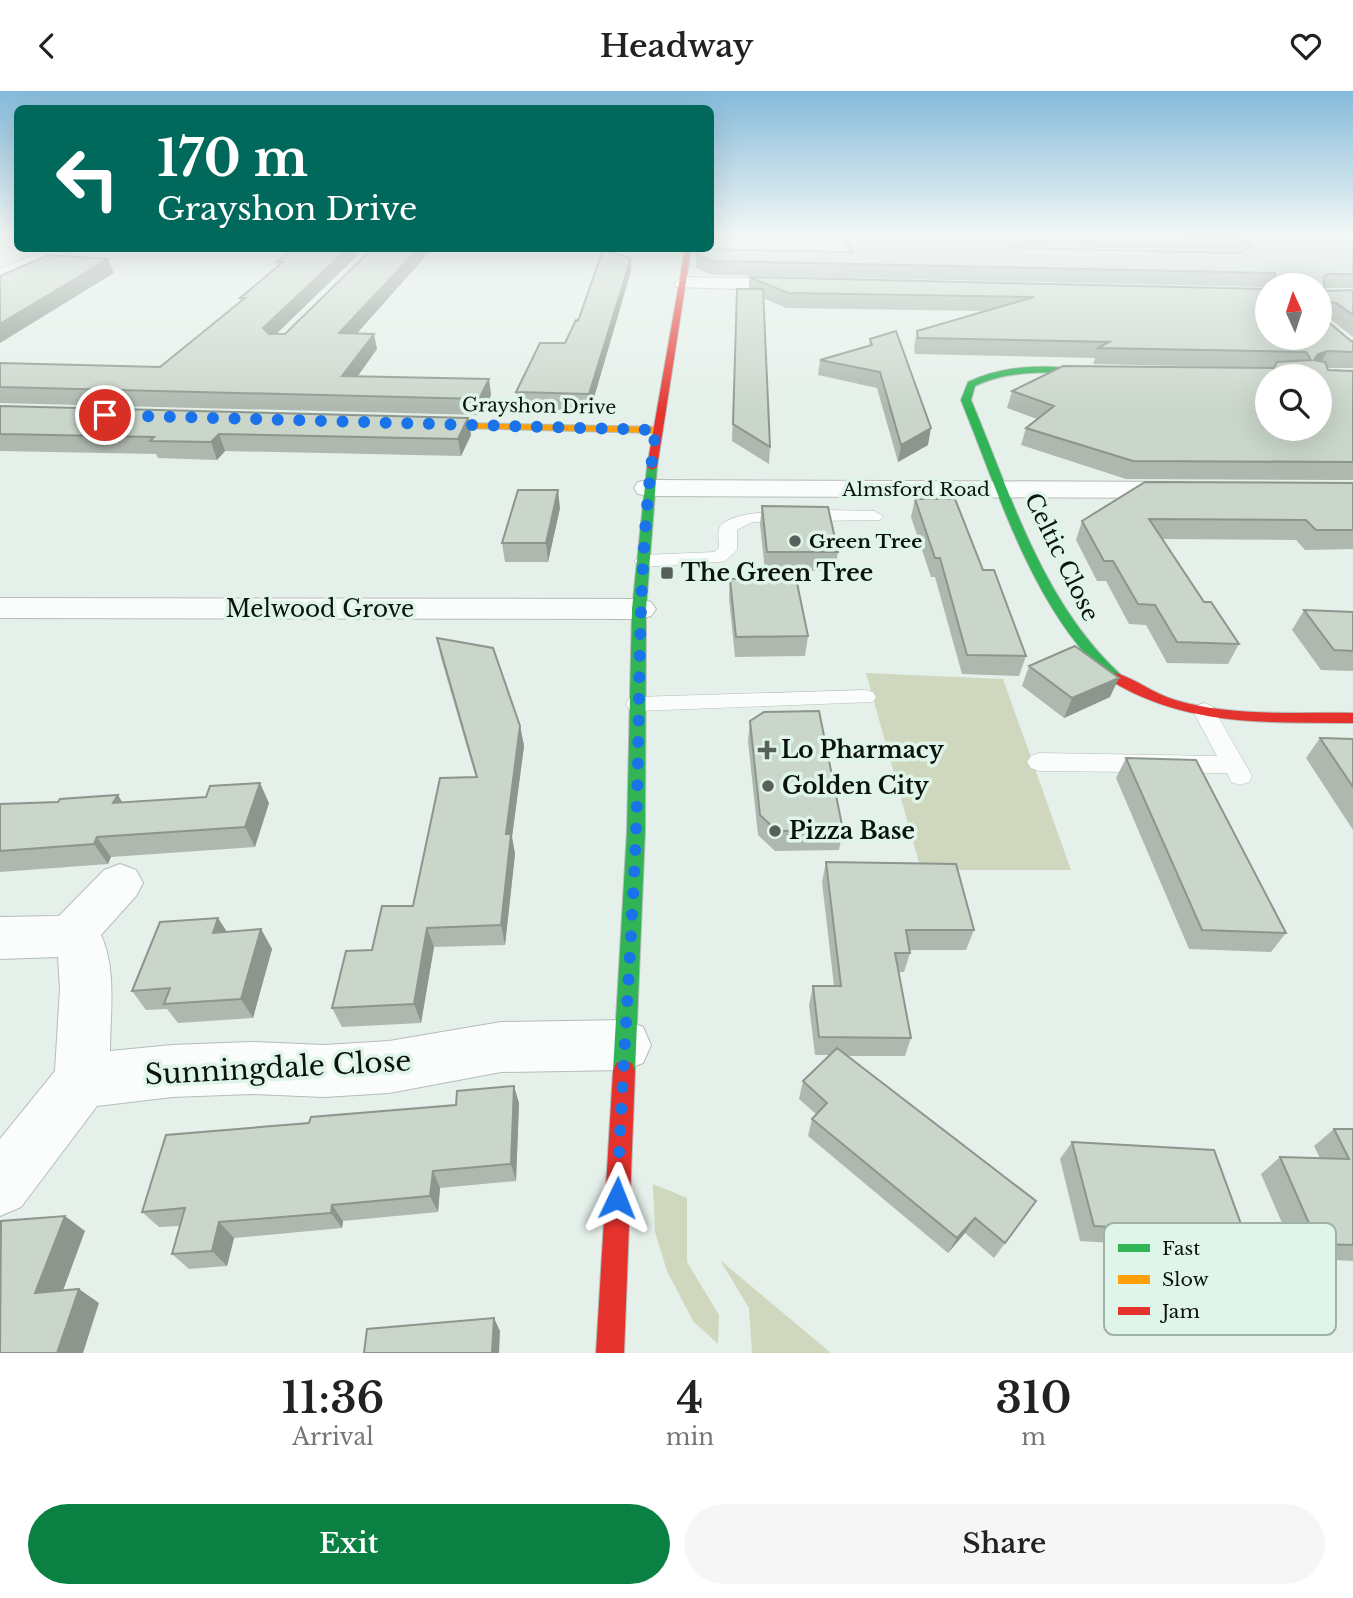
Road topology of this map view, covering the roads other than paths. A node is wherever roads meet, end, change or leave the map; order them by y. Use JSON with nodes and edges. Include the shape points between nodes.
{"nodes":[{"id":1,"x":681,"y":295,"type":"edge"},
{"id":2,"x":1124,"y":373,"type":"edge"},
{"id":3,"x":398,"y":423,"type":"edge"},
{"id":4,"x":656,"y":430,"type":"junction"},
{"id":5,"x":648,"y":488,"type":"junction"},
{"id":6,"x":822,"y":489,"type":"junction"},
{"id":7,"x":1003,"y":489,"type":"junction"},
{"id":8,"x":1216,"y":491,"type":"edge"},
{"id":9,"x":874,"y":516,"type":"dead end"},
{"id":10,"x":829,"y":517,"type":"junction"},
{"id":11,"x":643,"y":561,"type":"junction"},
{"id":12,"x":0,"y":608,"type":"edge"},
{"id":13,"x":639,"y":609,"type":"junction"},
{"id":14,"x":865,"y":697,"type":"dead end"},
{"id":15,"x":637,"y":704,"type":"junction"},
{"id":16,"x":1204,"y":711,"type":"junction"},
{"id":17,"x":1353,"y":718,"type":"edge"},
{"id":18,"x":1040,"y":762,"type":"dead end"},
{"id":19,"x":120,"y":883,"type":"dead end"},
{"id":20,"x":70,"y":936,"type":"junction"},
{"id":21,"x":0,"y":938,"type":"edge"},
{"id":22,"x":624,"y":1045,"type":"junction"},
{"id":23,"x":82,"y":1081,"type":"junction"},
{"id":24,"x":0,"y":1186,"type":"edge"},
{"id":25,"x":610,"y":1353,"type":"edge"}],
"edges":[{"from":1,"to":4,"type":"street"},
{"from":2,"to":7,"type":"street","name":"Celtic Close","via":[[1016,372],[971,384],[966,400]]},
{"from":3,"to":4,"type":"street","name":"Grayshon Drive"},
{"from":4,"to":5,"type":"street"},
{"from":5,"to":6,"type":"street","name":"Almsford Road"},
{"from":5,"to":11,"type":"street"},
{"from":6,"to":7,"type":"street","name":"Almsford Road"},
{"from":6,"to":10,"type":"lane"},
{"from":7,"to":8,"type":"street","name":"Almsford Road"},
{"from":7,"to":16,"type":"street","name":"Celtic Close","via":[[1072,634],[1092,658],[1115,678],[1150,697]]},
{"from":9,"to":10,"type":"lane"},
{"from":10,"to":11,"type":"lane","via":[[750,517],[728,529],[728,550],[719,557]]},
{"from":11,"to":13,"type":"street"},
{"from":12,"to":13,"type":"street","name":"Melwood Grove"},
{"from":13,"to":15,"type":"street"},
{"from":14,"to":15,"type":"lane"},
{"from":15,"to":22,"type":"street","via":[[636,831]]},
{"from":16,"to":17,"type":"street","name":"Celtic Close"},
{"from":16,"to":18,"type":"lane","via":[[1238,772]]},
{"from":19,"to":20,"type":"street"},
{"from":20,"to":21,"type":"street"},
{"from":20,"to":23,"type":"street","via":[[82,947]]},
{"from":22,"to":23,"type":"street","name":"Sunningdale Close","via":[[501,1047],[389,1067],[172,1071]]},
{"from":22,"to":25,"type":"street"},
{"from":23,"to":24,"type":"street"}]}
